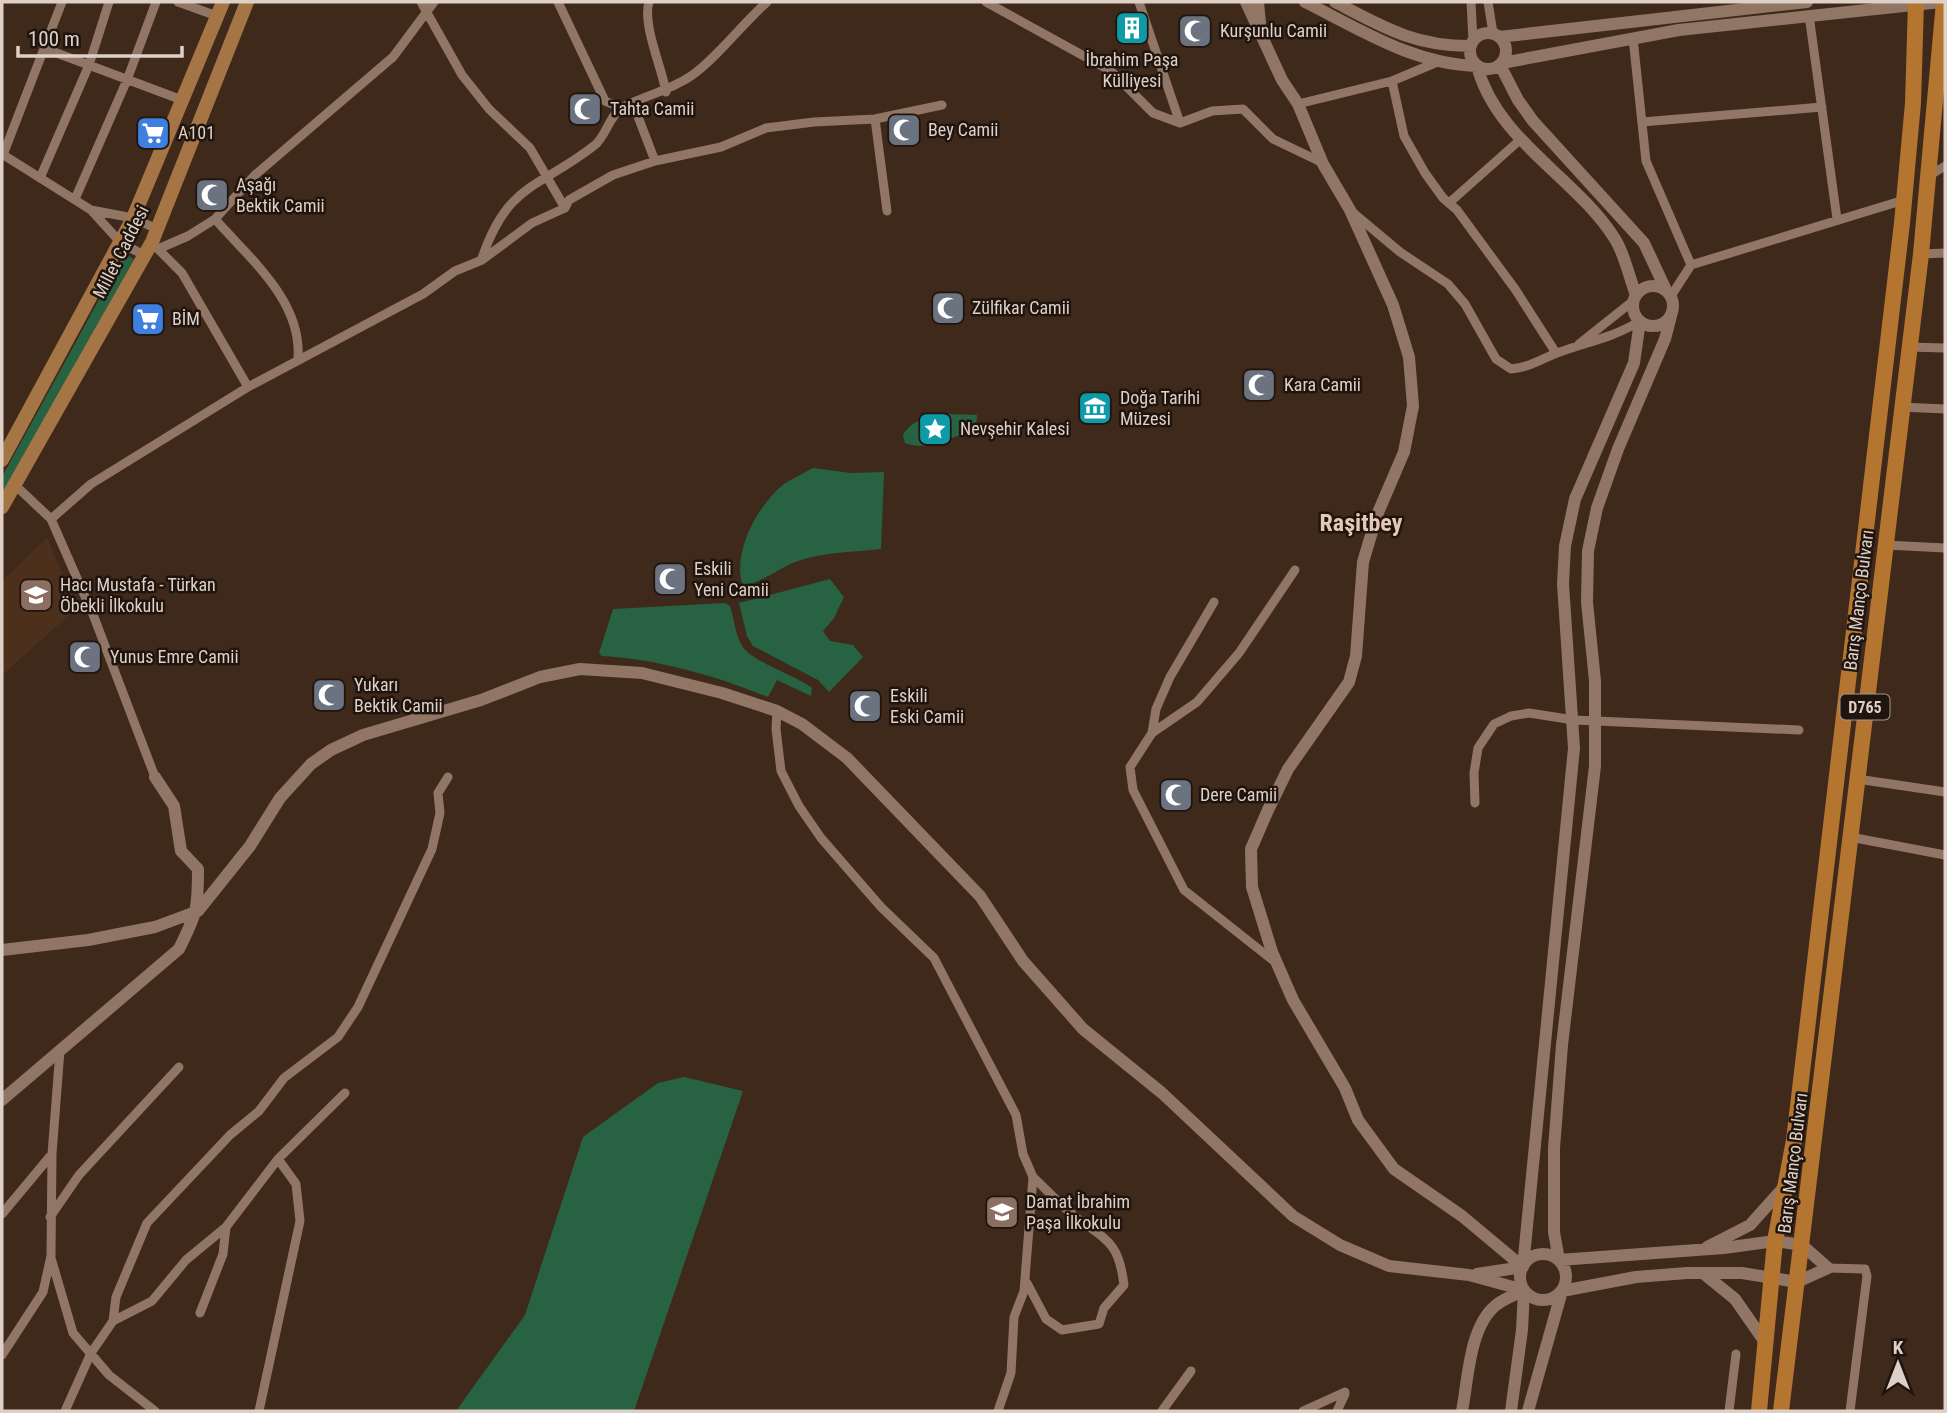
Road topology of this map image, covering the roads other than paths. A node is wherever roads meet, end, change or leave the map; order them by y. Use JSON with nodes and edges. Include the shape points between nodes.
{"nodes":[{"id":1,"x":62,"y":2,"type":"edge"},
{"id":2,"x":109,"y":2,"type":"edge"},
{"id":3,"x":156,"y":2,"type":"edge"},
{"id":4,"x":178,"y":2,"type":"edge"},
{"id":5,"x":223,"y":2,"type":"edge"},
{"id":6,"x":247,"y":2,"type":"edge"},
{"id":7,"x":434,"y":2,"type":"edge"},
{"id":8,"x":558,"y":2,"type":"edge"},
{"id":9,"x":649,"y":2,"type":"edge"},
{"id":10,"x":767,"y":2,"type":"edge"},
{"id":11,"x":986,"y":2,"type":"edge"},
{"id":12,"x":1139,"y":2,"type":"edge"},
{"id":13,"x":1246,"y":2,"type":"edge"},
{"id":14,"x":1258,"y":2,"type":"edge"},
{"id":15,"x":1305,"y":2,"type":"edge"},
{"id":16,"x":1335,"y":2,"type":"edge"},
{"id":17,"x":1471,"y":2,"type":"edge"},
{"id":18,"x":1488,"y":2,"type":"edge"},
{"id":19,"x":1916,"y":2,"type":"edge"},
{"id":20,"x":1943,"y":2,"type":"edge"},
{"id":21,"x":423,"y":6,"type":"edge"},
{"id":22,"x":1808,"y":8,"type":"edge"},
{"id":23,"x":217,"y":16,"type":"junction"},
{"id":24,"x":1260,"y":27,"type":"junction"},
{"id":25,"x":1496,"y":35,"type":"junction"},
{"id":26,"x":1633,"y":38,"type":"junction"},
{"id":27,"x":1471,"y":44,"type":"junction"},
{"id":28,"x":46,"y":49,"type":"junction"},
{"id":29,"x":1436,"y":63,"type":"junction"},
{"id":30,"x":1501,"y":64,"type":"junction"},
{"id":31,"x":89,"y":65,"type":"junction"},
{"id":32,"x":1477,"y":66,"type":"junction"},
{"id":33,"x":127,"y":80,"type":"junction"},
{"id":34,"x":1392,"y":81,"type":"junction"},
{"id":35,"x":666,"y":92,"type":"junction"},
{"id":36,"x":182,"y":100,"type":"junction"},
{"id":37,"x":1298,"y":104,"type":"junction"},
{"id":38,"x":942,"y":105,"type":"dead end"},
{"id":39,"x":1822,"y":107,"type":"junction"},
{"id":40,"x":621,"y":108,"type":"junction"},
{"id":41,"x":875,"y":119,"type":"junction"},
{"id":42,"x":1180,"y":122,"type":"junction"},
{"id":43,"x":1642,"y":122,"type":"junction"},
{"id":44,"x":1521,"y":139,"type":"junction"},
{"id":45,"x":2,"y":155,"type":"edge"},
{"id":46,"x":655,"y":161,"type":"junction"},
{"id":47,"x":1323,"y":164,"type":"junction"},
{"id":48,"x":1945,"y":166,"type":"edge"},
{"id":49,"x":546,"y":175,"type":"junction"},
{"id":50,"x":40,"y":178,"type":"junction"},
{"id":51,"x":1926,"y":178,"type":"junction"},
{"id":52,"x":75,"y":200,"type":"junction"},
{"id":53,"x":1903,"y":200,"type":"junction"},
{"id":54,"x":1449,"y":203,"type":"junction"},
{"id":55,"x":565,"y":208,"type":"junction"},
{"id":56,"x":91,"y":209,"type":"junction"},
{"id":57,"x":1350,"y":209,"type":"junction"},
{"id":58,"x":887,"y":211,"type":"dead end"},
{"id":59,"x":133,"y":218,"type":"junction"},
{"id":60,"x":215,"y":219,"type":"junction"},
{"id":61,"x":1837,"y":219,"type":"junction"},
{"id":62,"x":121,"y":243,"type":"junction"},
{"id":63,"x":152,"y":244,"type":"junction"},
{"id":64,"x":1945,"y":253,"type":"edge"},
{"id":65,"x":1920,"y":254,"type":"junction"},
{"id":66,"x":482,"y":260,"type":"junction"},
{"id":67,"x":1692,"y":265,"type":"junction"},
{"id":68,"x":1669,"y":293,"type":"junction"},
{"id":69,"x":1634,"y":298,"type":"junction"},
{"id":70,"x":1671,"y":316,"type":"junction"},
{"id":71,"x":1640,"y":321,"type":"junction"},
{"id":72,"x":1575,"y":347,"type":"junction"},
{"id":73,"x":1908,"y":347,"type":"junction"},
{"id":74,"x":1945,"y":348,"type":"edge"},
{"id":75,"x":1556,"y":353,"type":"junction"},
{"id":76,"x":298,"y":358,"type":"junction"},
{"id":77,"x":248,"y":387,"type":"junction"},
{"id":78,"x":1901,"y":407,"type":"junction"},
{"id":79,"x":1945,"y":409,"type":"edge"},
{"id":80,"x":2,"y":460,"type":"edge"},
{"id":81,"x":15,"y":485,"type":"junction"},
{"id":82,"x":2,"y":508,"type":"edge"},
{"id":83,"x":51,"y":519,"type":"junction"},
{"id":84,"x":1885,"y":545,"type":"junction"},
{"id":85,"x":1945,"y":548,"type":"edge"},
{"id":86,"x":1295,"y":570,"type":"dead end"},
{"id":87,"x":1214,"y":601,"type":"dead end"},
{"id":88,"x":777,"y":711,"type":"junction"},
{"id":89,"x":1596,"y":719,"type":"junction"},
{"id":90,"x":1574,"y":720,"type":"junction"},
{"id":91,"x":1799,"y":730,"type":"dead end"},
{"id":92,"x":1152,"y":733,"type":"junction"},
{"id":93,"x":155,"y":777,"type":"joint"},
{"id":94,"x":448,"y":777,"type":"dead end"},
{"id":95,"x":1857,"y":779,"type":"junction"},
{"id":96,"x":1945,"y":792,"type":"edge"},
{"id":97,"x":1475,"y":803,"type":"dead end"},
{"id":98,"x":1850,"y":837,"type":"junction"},
{"id":99,"x":1945,"y":855,"type":"edge"},
{"id":100,"x":198,"y":911,"type":"junction"},
{"id":101,"x":2,"y":950,"type":"edge"},
{"id":102,"x":1277,"y":963,"type":"junction"},
{"id":103,"x":60,"y":1050,"type":"junction"},
{"id":104,"x":179,"y":1067,"type":"dead end"},
{"id":105,"x":345,"y":1093,"type":"dead end"},
{"id":106,"x":2,"y":1100,"type":"edge"},
{"id":107,"x":52,"y":1154,"type":"junction"},
{"id":108,"x":278,"y":1158,"type":"junction"},
{"id":109,"x":1033,"y":1177,"type":"junction"},
{"id":110,"x":1785,"y":1186,"type":"junction"},
{"id":111,"x":2,"y":1214,"type":"edge"},
{"id":112,"x":50,"y":1218,"type":"junction"},
{"id":113,"x":226,"y":1227,"type":"junction"},
{"id":114,"x":1775,"y":1241,"type":"junction"},
{"id":115,"x":1802,"y":1245,"type":"junction"},
{"id":116,"x":1702,"y":1249,"type":"junction"},
{"id":117,"x":51,"y":1256,"type":"junction"},
{"id":118,"x":1559,"y":1259,"type":"junction"},
{"id":119,"x":1523,"y":1267,"type":"junction"},
{"id":120,"x":1828,"y":1268,"type":"junction"},
{"id":121,"x":1025,"y":1270,"type":"junction"},
{"id":122,"x":1703,"y":1273,"type":"junction"},
{"id":123,"x":1469,"y":1275,"type":"junction"},
{"id":124,"x":1770,"y":1280,"type":"junction"},
{"id":125,"x":1797,"y":1282,"type":"junction"},
{"id":126,"x":1524,"y":1290,"type":"junction"},
{"id":127,"x":1562,"y":1290,"type":"junction"},
{"id":128,"x":200,"y":1313,"type":"dead end"},
{"id":129,"x":113,"y":1321,"type":"junction"},
{"id":130,"x":1767,"y":1346,"type":"junction"},
{"id":131,"x":91,"y":1353,"type":"junction"},
{"id":132,"x":1737,"y":1354,"type":"dead end"},
{"id":133,"x":2,"y":1355,"type":"edge"},
{"id":134,"x":1191,"y":1371,"type":"dead end"},
{"id":135,"x":65,"y":1411,"type":"edge"},
{"id":136,"x":155,"y":1411,"type":"edge"},
{"id":137,"x":258,"y":1411,"type":"edge"},
{"id":138,"x":998,"y":1411,"type":"edge"},
{"id":139,"x":1162,"y":1411,"type":"edge"},
{"id":140,"x":1303,"y":1411,"type":"edge"},
{"id":141,"x":1337,"y":1411,"type":"edge"},
{"id":142,"x":1462,"y":1411,"type":"edge"},
{"id":143,"x":1511,"y":1411,"type":"edge"},
{"id":144,"x":1528,"y":1411,"type":"edge"},
{"id":145,"x":1729,"y":1411,"type":"edge"},
{"id":146,"x":1759,"y":1411,"type":"edge"},
{"id":147,"x":1781,"y":1411,"type":"edge"},
{"id":148,"x":1850,"y":1411,"type":"edge"}],
"edges":[{"from":1,"to":28,"type":"street"},
{"from":2,"to":31,"type":"street"},
{"from":3,"to":33,"type":"street"},
{"from":4,"to":23,"type":"street"},
{"from":5,"to":23,"type":"main road","name":"Millet Caddesi"},
{"from":6,"to":63,"type":"main road","name":"Millet Caddesi"},
{"from":7,"to":21,"type":"street"},
{"from":8,"to":40,"type":"street","via":[[605,100]]},
{"from":9,"to":35,"type":"street"},
{"from":10,"to":35,"type":"street","via":[[694,74]]},
{"from":11,"to":42,"type":"street","via":[[1111,71],[1153,113]]},
{"from":12,"to":42,"type":"street"},
{"from":13,"to":24,"type":"main road"},
{"from":14,"to":24,"type":"main road"},
{"from":15,"to":29,"type":"main road","via":[[1409,55]]},
{"from":16,"to":27,"type":"main road","via":[[1400,36],[1429,45]]},
{"from":17,"to":27,"type":"street"},
{"from":18,"to":25,"type":"street"},
{"from":19,"to":20,"type":"main road"},
{"from":19,"to":22,"type":"main road"},
{"from":19,"to":53,"type":"highway","name":"Barış Manço Bulvarı","number":"D765","via":[[1913,103]]},
{"from":20,"to":51,"type":"highway","name":"Barış Manço Bulvarı","number":"D765"},
{"from":21,"to":49,"type":"street","via":[[463,75],[488,109],[530,148]]},
{"from":21,"to":60,"type":"street","via":[[393,57],[255,175]]},
{"from":22,"to":25,"type":"main road"},
{"from":22,"to":26,"type":"main road"},
{"from":22,"to":39,"type":"street"},
{"from":23,"to":36,"type":"main road","name":"Millet Caddesi"},
{"from":24,"to":37,"type":"main road","via":[[1282,80]]},
{"from":25,"to":27,"type":"main road","via":[[1485,33]]},
{"from":25,"to":30,"type":"main road","via":[[1506,49]]},
{"from":26,"to":30,"type":"main road"},
{"from":26,"to":43,"type":"street"},
{"from":27,"to":32,"type":"main road"},
{"from":28,"to":31,"type":"street"},
{"from":28,"to":45,"type":"street"},
{"from":29,"to":32,"type":"main road"},
{"from":29,"to":34,"type":"street"},
{"from":30,"to":32,"type":"main road","via":[[1487,70]]},
{"from":30,"to":68,"type":"main road","via":[[1533,121],[1644,243]]},
{"from":31,"to":33,"type":"street"},
{"from":31,"to":50,"type":"street"},
{"from":32,"to":44,"type":"main road","via":[[1488,94]]},
{"from":33,"to":36,"type":"street"},
{"from":33,"to":52,"type":"street"},
{"from":34,"to":37,"type":"street"},
{"from":34,"to":54,"type":"street","via":[[1404,136]]},
{"from":35,"to":40,"type":"street"},
{"from":36,"to":59,"type":"main road","name":"Millet Caddesi"},
{"from":37,"to":47,"type":"main road"},
{"from":38,"to":41,"type":"street"},
{"from":39,"to":43,"type":"street"},
{"from":39,"to":61,"type":"street"},
{"from":40,"to":46,"type":"street","via":[[637,114]]},
{"from":40,"to":49,"type":"street","via":[[597,143]]},
{"from":41,"to":46,"type":"street","via":[[766,128],[720,147]]},
{"from":41,"to":58,"type":"street"},
{"from":42,"to":47,"type":"street","via":[[1212,111],[1243,109],[1273,139]]},
{"from":43,"to":67,"type":"street","via":[[1646,161]]},
{"from":44,"to":54,"type":"street"},
{"from":44,"to":69,"type":"main road","via":[[1616,240]]},
{"from":45,"to":50,"type":"street"},
{"from":46,"to":55,"type":"street","via":[[613,175],[569,200]]},
{"from":47,"to":57,"type":"main road"},
{"from":48,"to":51,"type":"street"},
{"from":49,"to":55,"type":"street"},
{"from":49,"to":66,"type":"street","via":[[510,202],[492,229]]},
{"from":50,"to":52,"type":"street"},
{"from":51,"to":65,"type":"highway","name":"Barış Manço Bulvarı","number":"D765"},
{"from":52,"to":56,"type":"street"},
{"from":53,"to":61,"type":"street"},
{"from":53,"to":110,"type":"highway","name":"Barış Manço Bulvarı","number":"D765","via":[[1842,755]]},
{"from":54,"to":75,"type":"street","via":[[1515,289]]},
{"from":55,"to":66,"type":"street","via":[[533,223]]},
{"from":56,"to":59,"type":"street"},
{"from":56,"to":62,"type":"street"},
{"from":57,"to":75,"type":"street","via":[[1399,252],[1448,284],[1465,304],[1496,359],[1510,369],[1524,368]]},
{"from":57,"to":102,"type":"main road","via":[[1393,305],[1409,357],[1413,406],[1404,452],[1363,562],[1356,656],[1349,682],[1288,769],[1251,849],[1252,887]]},
{"from":59,"to":62,"type":"main road","name":"Millet Caddesi"},
{"from":59,"to":63,"type":"street"},
{"from":60,"to":63,"type":"street","via":[[188,236]]},
{"from":60,"to":76,"type":"street","via":[[282,296],[299,338]]},
{"from":61,"to":67,"type":"street"},
{"from":62,"to":63,"type":"street"},
{"from":62,"to":80,"type":"main road","name":"Millet Caddesi"},
{"from":63,"to":77,"type":"street","via":[[182,273]]},
{"from":63,"to":81,"type":"main road","name":"Millet Caddesi"},
{"from":64,"to":65,"type":"street"},
{"from":65,"to":73,"type":"highway","name":"Barış Manço Bulvarı","number":"D765"},
{"from":66,"to":76,"type":"street"},
{"from":67,"to":68,"type":"street"},
{"from":68,"to":69,"type":"main road","via":[[1650,286]]},
{"from":68,"to":70,"type":"main road","via":[[1674,309]]},
{"from":69,"to":71,"type":"main road"},
{"from":69,"to":72,"type":"street"},
{"from":70,"to":71,"type":"main road","via":[[1653,327]]},
{"from":70,"to":89,"type":"main road","via":[[1597,508],[1588,551]]},
{"from":71,"to":72,"type":"street","via":[[1619,334]]},
{"from":71,"to":90,"type":"main road","via":[[1634,363],[1576,499],[1565,546],[1563,584]]},
{"from":72,"to":75,"type":"street"},
{"from":73,"to":74,"type":"street"},
{"from":73,"to":78,"type":"highway","name":"Barış Manço Bulvarı","number":"D765"},
{"from":76,"to":77,"type":"street"},
{"from":77,"to":83,"type":"street","via":[[91,484]]},
{"from":78,"to":79,"type":"street"},
{"from":78,"to":84,"type":"highway","name":"Barış Manço Bulvarı","number":"D765"},
{"from":81,"to":82,"type":"main road","name":"Millet Caddesi"},
{"from":81,"to":83,"type":"street"},
{"from":83,"to":93,"type":"street"},
{"from":84,"to":85,"type":"street"},
{"from":84,"to":95,"type":"highway","name":"Barış Manço Bulvarı","number":"D765"},
{"from":86,"to":92,"type":"street","via":[[1239,653],[1197,702]]},
{"from":87,"to":92,"type":"street","via":[[1170,677],[1156,709]]},
{"from":88,"to":100,"type":"main road","via":[[642,673],[580,669],[540,677],[363,735],[331,750],[303,772]]},
{"from":88,"to":109,"type":"street","via":[[781,771],[799,806],[881,907],[941,968],[1016,1115],[1023,1154]]},
{"from":88,"to":123,"type":"main road","via":[[803,724],[847,758],[980,896],[1023,961],[1083,1029],[1162,1093],[1293,1216],[1340,1245],[1389,1266]]},
{"from":89,"to":90,"type":"street"},
{"from":89,"to":91,"type":"street"},
{"from":89,"to":118,"type":"main road","via":[[1590,825],[1555,1135],[1553,1185]]},
{"from":90,"to":97,"type":"street","via":[[1529,713],[1494,724],[1478,748]]},
{"from":90,"to":119,"type":"main road","via":[[1571,792]]},
{"from":92,"to":102,"type":"street","via":[[1130,767],[1133,790],[1178,879],[1184,890]]},
{"from":93,"to":100,"type":"main road","via":[[174,806],[181,851],[198,869]]},
{"from":94,"to":129,"type":"street","via":[[438,793],[440,813],[432,849],[358,1007],[338,1037],[284,1078],[259,1111],[230,1135],[147,1223],[116,1297]]},
{"from":95,"to":96,"type":"street"},
{"from":95,"to":98,"type":"highway","name":"Barış Manço Bulvarı","number":"D765"},
{"from":98,"to":99,"type":"street"},
{"from":98,"to":115,"type":"highway","name":"Barış Manço Bulvarı","number":"D765"},
{"from":100,"to":101,"type":"main road","via":[[155,927]]},
{"from":100,"to":103,"type":"main road","via":[[179,950]]},
{"from":102,"to":119,"type":"main road","via":[[1358,1120],[1394,1169],[1462,1216]]},
{"from":103,"to":106,"type":"main road"},
{"from":103,"to":107,"type":"street"},
{"from":104,"to":112,"type":"street","via":[[79,1175]]},
{"from":105,"to":108,"type":"street"},
{"from":107,"to":111,"type":"street"},
{"from":107,"to":112,"type":"street"},
{"from":108,"to":113,"type":"street"},
{"from":108,"to":137,"type":"street","via":[[296,1184],[300,1222]]},
{"from":109,"to":121,"type":"street"},
{"from":109,"to":121,"type":"street","via":[[1076,1217],[1106,1236],[1121,1262],[1124,1285],[1104,1308],[1099,1324],[1062,1330],[1046,1319],[1029,1291]]},
{"from":110,"to":114,"type":"highway","name":"Barış Manço Bulvarı","number":"D765"},
{"from":110,"to":116,"type":"main road","via":[[1750,1225]]},
{"from":112,"to":117,"type":"street"},
{"from":113,"to":128,"type":"street","via":[[223,1254]]},
{"from":113,"to":129,"type":"street","via":[[187,1260],[152,1301]]},
{"from":114,"to":115,"type":"main road"},
{"from":114,"to":116,"type":"main road"},
{"from":114,"to":124,"type":"highway","name":"Barış Manço Bulvarı","number":"D765"},
{"from":115,"to":120,"type":"main road"},
{"from":115,"to":125,"type":"highway","name":"Barış Manço Bulvarı","number":"D765"},
{"from":116,"to":118,"type":"main road"},
{"from":117,"to":131,"type":"street","via":[[73,1333]]},
{"from":117,"to":133,"type":"street","via":[[43,1292]]},
{"from":118,"to":119,"type":"main road","via":[[1539,1254]]},
{"from":118,"to":127,"type":"main road","via":[[1567,1278]]},
{"from":119,"to":123,"type":"main road"},
{"from":119,"to":126,"type":"main road","via":[[1520,1279]]},
{"from":120,"to":125,"type":"main road"},
{"from":120,"to":148,"type":"street","via":[[1865,1269],[1867,1276]]},
{"from":121,"to":138,"type":"street","via":[[1024,1291],[1014,1317],[1011,1373]]},
{"from":122,"to":124,"type":"main road","via":[[1742,1273]]},
{"from":122,"to":127,"type":"main road","via":[[1636,1277]]},
{"from":122,"to":130,"type":"main road","via":[[1735,1299]]},
{"from":123,"to":126,"type":"main road"},
{"from":124,"to":125,"type":"main road"},
{"from":124,"to":130,"type":"highway","name":"Barış Manço Bulvarı","number":"D765"},
{"from":125,"to":147,"type":"highway","name":"Barış Manço Bulvarı","number":"D765"},
{"from":126,"to":127,"type":"main road","via":[[1543,1300]]},
{"from":126,"to":142,"type":"main road","via":[[1494,1307],[1484,1323],[1468,1363]]},
{"from":126,"to":143,"type":"main road"},
{"from":127,"to":144,"type":"main road"},
{"from":129,"to":131,"type":"street"},
{"from":130,"to":146,"type":"highway","name":"Barış Manço Bulvarı","number":"D765"},
{"from":131,"to":135,"type":"street"},
{"from":131,"to":136,"type":"street","via":[[109,1375]]},
{"from":132,"to":145,"type":"street"},
{"from":134,"to":139,"type":"street"},
{"from":140,"to":141,"type":"street","via":[[1345,1392]]}]}
